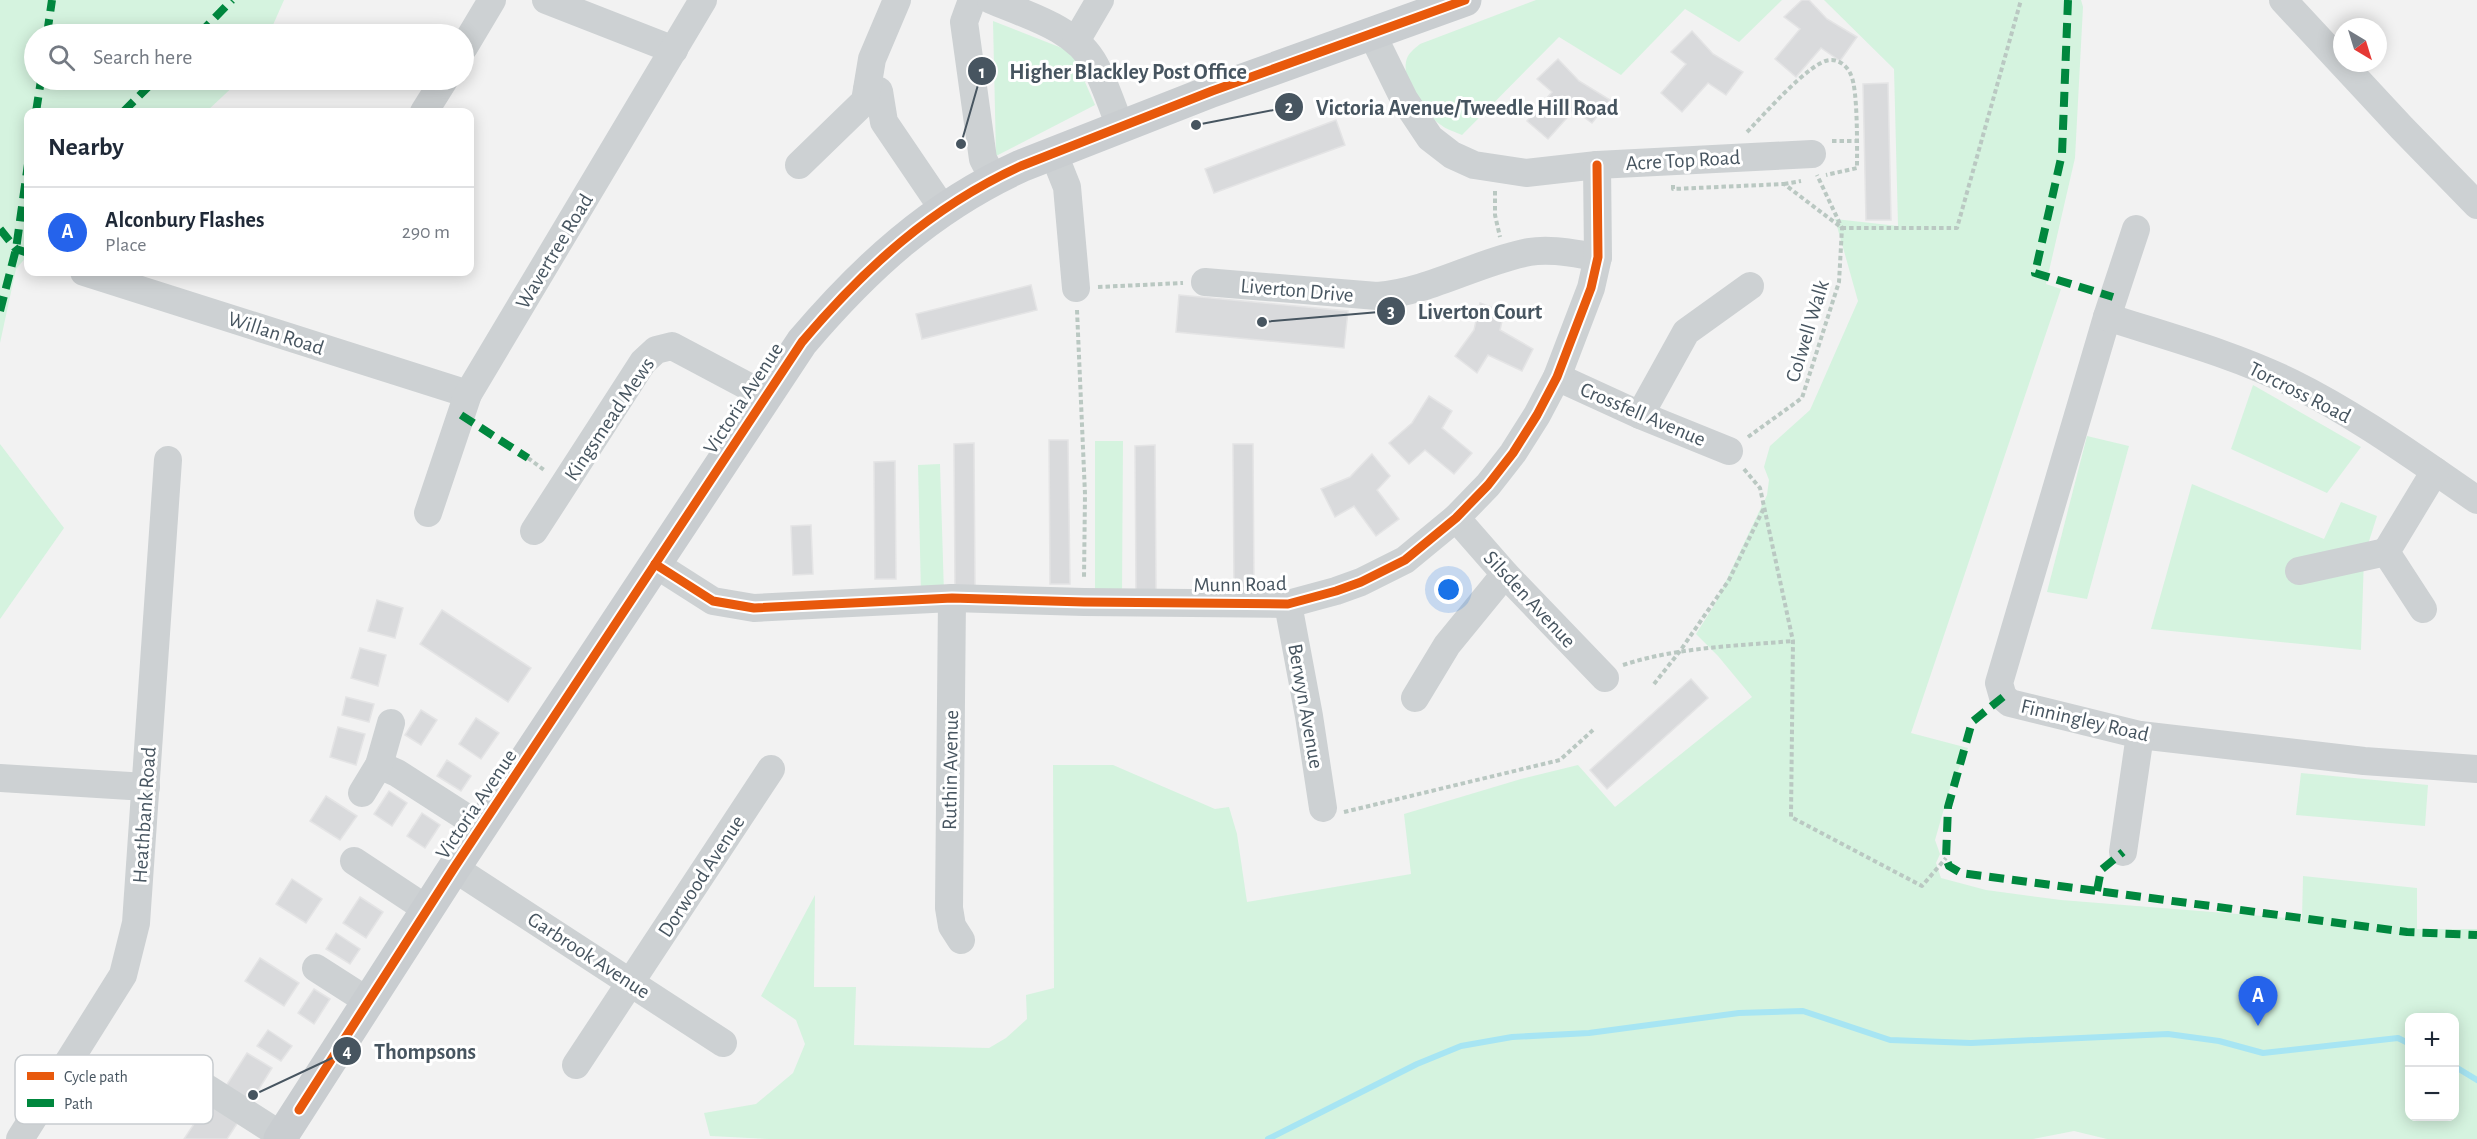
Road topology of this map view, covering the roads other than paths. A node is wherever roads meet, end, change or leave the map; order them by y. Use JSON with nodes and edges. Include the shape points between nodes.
{"nodes":[{"id":1,"x":492,"y":0,"type":"edge"},
{"id":2,"x":546,"y":0,"type":"edge"},
{"id":3,"x":703,"y":0,"type":"edge"},
{"id":4,"x":897,"y":0,"type":"edge"},
{"id":5,"x":972,"y":0,"type":"edge"},
{"id":6,"x":991,"y":0,"type":"edge"},
{"id":7,"x":1100,"y":0,"type":"edge"},
{"id":8,"x":1466,"y":0,"type":"edge"},
{"id":9,"x":2283,"y":0,"type":"edge"},
{"id":10,"x":474,"y":30,"type":"edge"},
{"id":11,"x":1372,"y":34,"type":"junction"},
{"id":12,"x":1076,"y":41,"type":"junction"},
{"id":13,"x":674,"y":50,"type":"junction"},
{"id":14,"x":438,"y":90,"type":"edge"},
{"id":15,"x":867,"y":90,"type":"junction"},
{"id":16,"x":426,"y":108,"type":"edge"},
{"id":17,"x":1120,"y":126,"type":"junction"},
{"id":18,"x":1053,"y":152,"type":"junction"},
{"id":19,"x":799,"y":165,"type":"dead end"},
{"id":20,"x":1597,"y":165,"type":"junction"},
{"id":21,"x":1815,"y":166,"type":"road end"},
{"id":22,"x":993,"y":178,"type":"junction"},
{"id":23,"x":2477,"y":205,"type":"edge"},
{"id":24,"x":943,"y":209,"type":"junction"},
{"id":25,"x":2136,"y":229,"type":"dead end"},
{"id":26,"x":1598,"y":257,"type":"junction"},
{"id":27,"x":97,"y":276,"type":"edge"},
{"id":28,"x":1205,"y":282,"type":"road end"},
{"id":29,"x":1750,"y":286,"type":"dead end"},
{"id":30,"x":1076,"y":288,"type":"road end"},
{"id":31,"x":2107,"y":317,"type":"junction"},
{"id":32,"x":1557,"y":377,"type":"junction"},
{"id":33,"x":468,"y":394,"type":"junction"},
{"id":34,"x":766,"y":396,"type":"junction"},
{"id":35,"x":1640,"y":415,"type":"junction"},
{"id":36,"x":1729,"y":451,"type":"road end"},
{"id":37,"x":168,"y":460,"type":"dead end"},
{"id":38,"x":2434,"y":471,"type":"junction"},
{"id":39,"x":2477,"y":500,"type":"edge"},
{"id":40,"x":428,"y":513,"type":"dead end"},
{"id":41,"x":1456,"y":518,"type":"junction"},
{"id":42,"x":534,"y":531,"type":"dead end"},
{"id":43,"x":2386,"y":552,"type":"junction"},
{"id":44,"x":655,"y":564,"type":"junction"},
{"id":45,"x":2299,"y":570,"type":"dead end"},
{"id":46,"x":1505,"y":574,"type":"junction"},
{"id":47,"x":952,"y":598,"type":"junction"},
{"id":48,"x":1288,"y":604,"type":"junction"},
{"id":49,"x":2423,"y":609,"type":"dead end"},
{"id":50,"x":1605,"y":678,"type":"dead end"},
{"id":51,"x":1415,"y":698,"type":"dead end"},
{"id":52,"x":391,"y":723,"type":"dead end"},
{"id":53,"x":2140,"y":735,"type":"junction"},
{"id":54,"x":379,"y":765,"type":"junction"},
{"id":55,"x":771,"y":769,"type":"dead end"},
{"id":56,"x":2477,"y":769,"type":"edge"},
{"id":57,"x":0,"y":778,"type":"edge"},
{"id":58,"x":146,"y":787,"type":"junction"},
{"id":59,"x":362,"y":793,"type":"dead end"},
{"id":60,"x":1323,"y":808,"type":"road end"},
{"id":61,"x":481,"y":827,"type":"junction"},
{"id":62,"x":2123,"y":852,"type":"dead end"},
{"id":63,"x":354,"y":861,"type":"dead end"},
{"id":64,"x":454,"y":868,"type":"junction"},
{"id":65,"x":428,"y":910,"type":"junction"},
{"id":66,"x":961,"y":940,"type":"dead end"},
{"id":67,"x":316,"y":968,"type":"dead end"},
{"id":68,"x":630,"y":982,"type":"junction"},
{"id":69,"x":369,"y":1002,"type":"junction"},
{"id":70,"x":723,"y":1042,"type":"dead end"},
{"id":71,"x":73,"y":1055,"type":"edge"},
{"id":72,"x":576,"y":1065,"type":"dead end"},
{"id":73,"x":213,"y":1093,"type":"edge"},
{"id":74,"x":29,"y":1124,"type":"edge"},
{"id":75,"x":281,"y":1137,"type":"edge"},
{"id":76,"x":20,"y":1139,"type":"edge"}],
"edges":[{"from":1,"to":10,"type":"street"},
{"from":2,"to":13,"type":"street"},
{"from":3,"to":13,"type":"street","name":"Wavertree Road"},
{"from":4,"to":15,"type":"street","via":[[872,59]]},
{"from":5,"to":22,"type":"street","via":[[964,22],[983,159]]},
{"from":6,"to":12,"type":"street"},
{"from":7,"to":12,"type":"street"},
{"from":8,"to":11,"type":"main road","name":"Victoria Avenue"},
{"from":9,"to":23,"type":"street"},
{"from":11,"to":17,"type":"main road","name":"Victoria Avenue"},
{"from":11,"to":20,"type":"street","name":"Acre Top Road","via":[[1404,99],[1430,138],[1460,158],[1474,165],[1526,173]]},
{"from":12,"to":17,"type":"street","via":[[1094,63]]},
{"from":13,"to":33,"type":"street","name":"Wavertree Road"},
{"from":14,"to":16,"type":"street"},
{"from":15,"to":19,"type":"street","via":[[866,101]]},
{"from":15,"to":24,"type":"street","via":[[879,91],[884,122]]},
{"from":17,"to":18,"type":"main road","name":"Victoria Avenue"},
{"from":18,"to":22,"type":"main road","name":"Victoria Avenue"},
{"from":18,"to":30,"type":"street","via":[[1066,187]]},
{"from":20,"to":21,"type":"street","name":"Acre Top Road","via":[[1721,159]]},
{"from":20,"to":26,"type":"street","name":"Munn Road"},
{"from":22,"to":24,"type":"main road","name":"Victoria Avenue"},
{"from":24,"to":34,"type":"main road","name":"Victoria Avenue","via":[[855,281],[802,342]]},
{"from":25,"to":31,"type":"street","name":"Finningley Road"},
{"from":26,"to":28,"type":"street","name":"Liverton Drive","via":[[1530,252],[1400,294],[1353,295]]},
{"from":26,"to":32,"type":"street","name":"Munn Road","via":[[1591,288]]},
{"from":27,"to":33,"type":"street","name":"Willan Road"},
{"from":29,"to":35,"type":"street","via":[[1686,332]]},
{"from":31,"to":38,"type":"street","name":"Torcross Road","via":[[2218,353],[2292,383],[2371,428]]},
{"from":31,"to":53,"type":"street","name":"Finningley Road","via":[[1999,683],[2003,697],[2010,703]]},
{"from":32,"to":35,"type":"street","name":"Crossfell Avenue"},
{"from":32,"to":41,"type":"street","name":"Munn Road","via":[[1513,453]]},
{"from":33,"to":40,"type":"street","name":"Wavertree Road"},
{"from":34,"to":42,"type":"street","name":"Kingsmead Mews","via":[[672,346],[656,350],[643,362]]},
{"from":34,"to":44,"type":"main road","name":"Victoria Avenue"},
{"from":35,"to":36,"type":"street","name":"Crossfell Avenue"},
{"from":37,"to":58,"type":"street","name":"Heathbank Road"},
{"from":38,"to":39,"type":"street","name":"Torcross Road"},
{"from":38,"to":43,"type":"street"},
{"from":41,"to":46,"type":"street","name":"Silsden Avenue"},
{"from":41,"to":48,"type":"street","name":"Munn Road","via":[[1405,560],[1336,591]]},
{"from":43,"to":45,"type":"street"},
{"from":43,"to":49,"type":"street"},
{"from":44,"to":47,"type":"street","name":"Munn Road","via":[[713,601],[733,606]]},
{"from":44,"to":61,"type":"main road","name":"Victoria Avenue"},
{"from":46,"to":50,"type":"street","name":"Silsden Avenue"},
{"from":46,"to":51,"type":"street","via":[[1447,645]]},
{"from":47,"to":48,"type":"street","name":"Munn Road"},
{"from":47,"to":66,"type":"street","name":"Ruthin Avenue","via":[[949,909],[952,926]]},
{"from":48,"to":60,"type":"street","name":"Berwyn Avenue"},
{"from":52,"to":54,"type":"street"},
{"from":53,"to":56,"type":"street","name":"Finningley Road","via":[[2364,761]]},
{"from":53,"to":62,"type":"street"},
{"from":54,"to":59,"type":"street"},
{"from":54,"to":61,"type":"street"},
{"from":55,"to":68,"type":"street","name":"Dorwood Avenue"},
{"from":57,"to":58,"type":"street"},
{"from":58,"to":71,"type":"street","name":"Heathbank Road","via":[[136,923],[123,975]]},
{"from":61,"to":64,"type":"main road","name":"Victoria Avenue"},
{"from":63,"to":65,"type":"street"},
{"from":64,"to":65,"type":"main road","name":"Victoria Avenue"},
{"from":64,"to":68,"type":"street","name":"Garbrook Avenue"},
{"from":65,"to":69,"type":"main road","name":"Victoria Avenue"},
{"from":67,"to":69,"type":"street"},
{"from":68,"to":70,"type":"street","name":"Garbrook Avenue"},
{"from":68,"to":72,"type":"street","name":"Dorwood Avenue"},
{"from":69,"to":75,"type":"main road","name":"Victoria Avenue"},
{"from":73,"to":75,"type":"street"},
{"from":74,"to":76,"type":"street","name":"Heathbank Road"}]}
